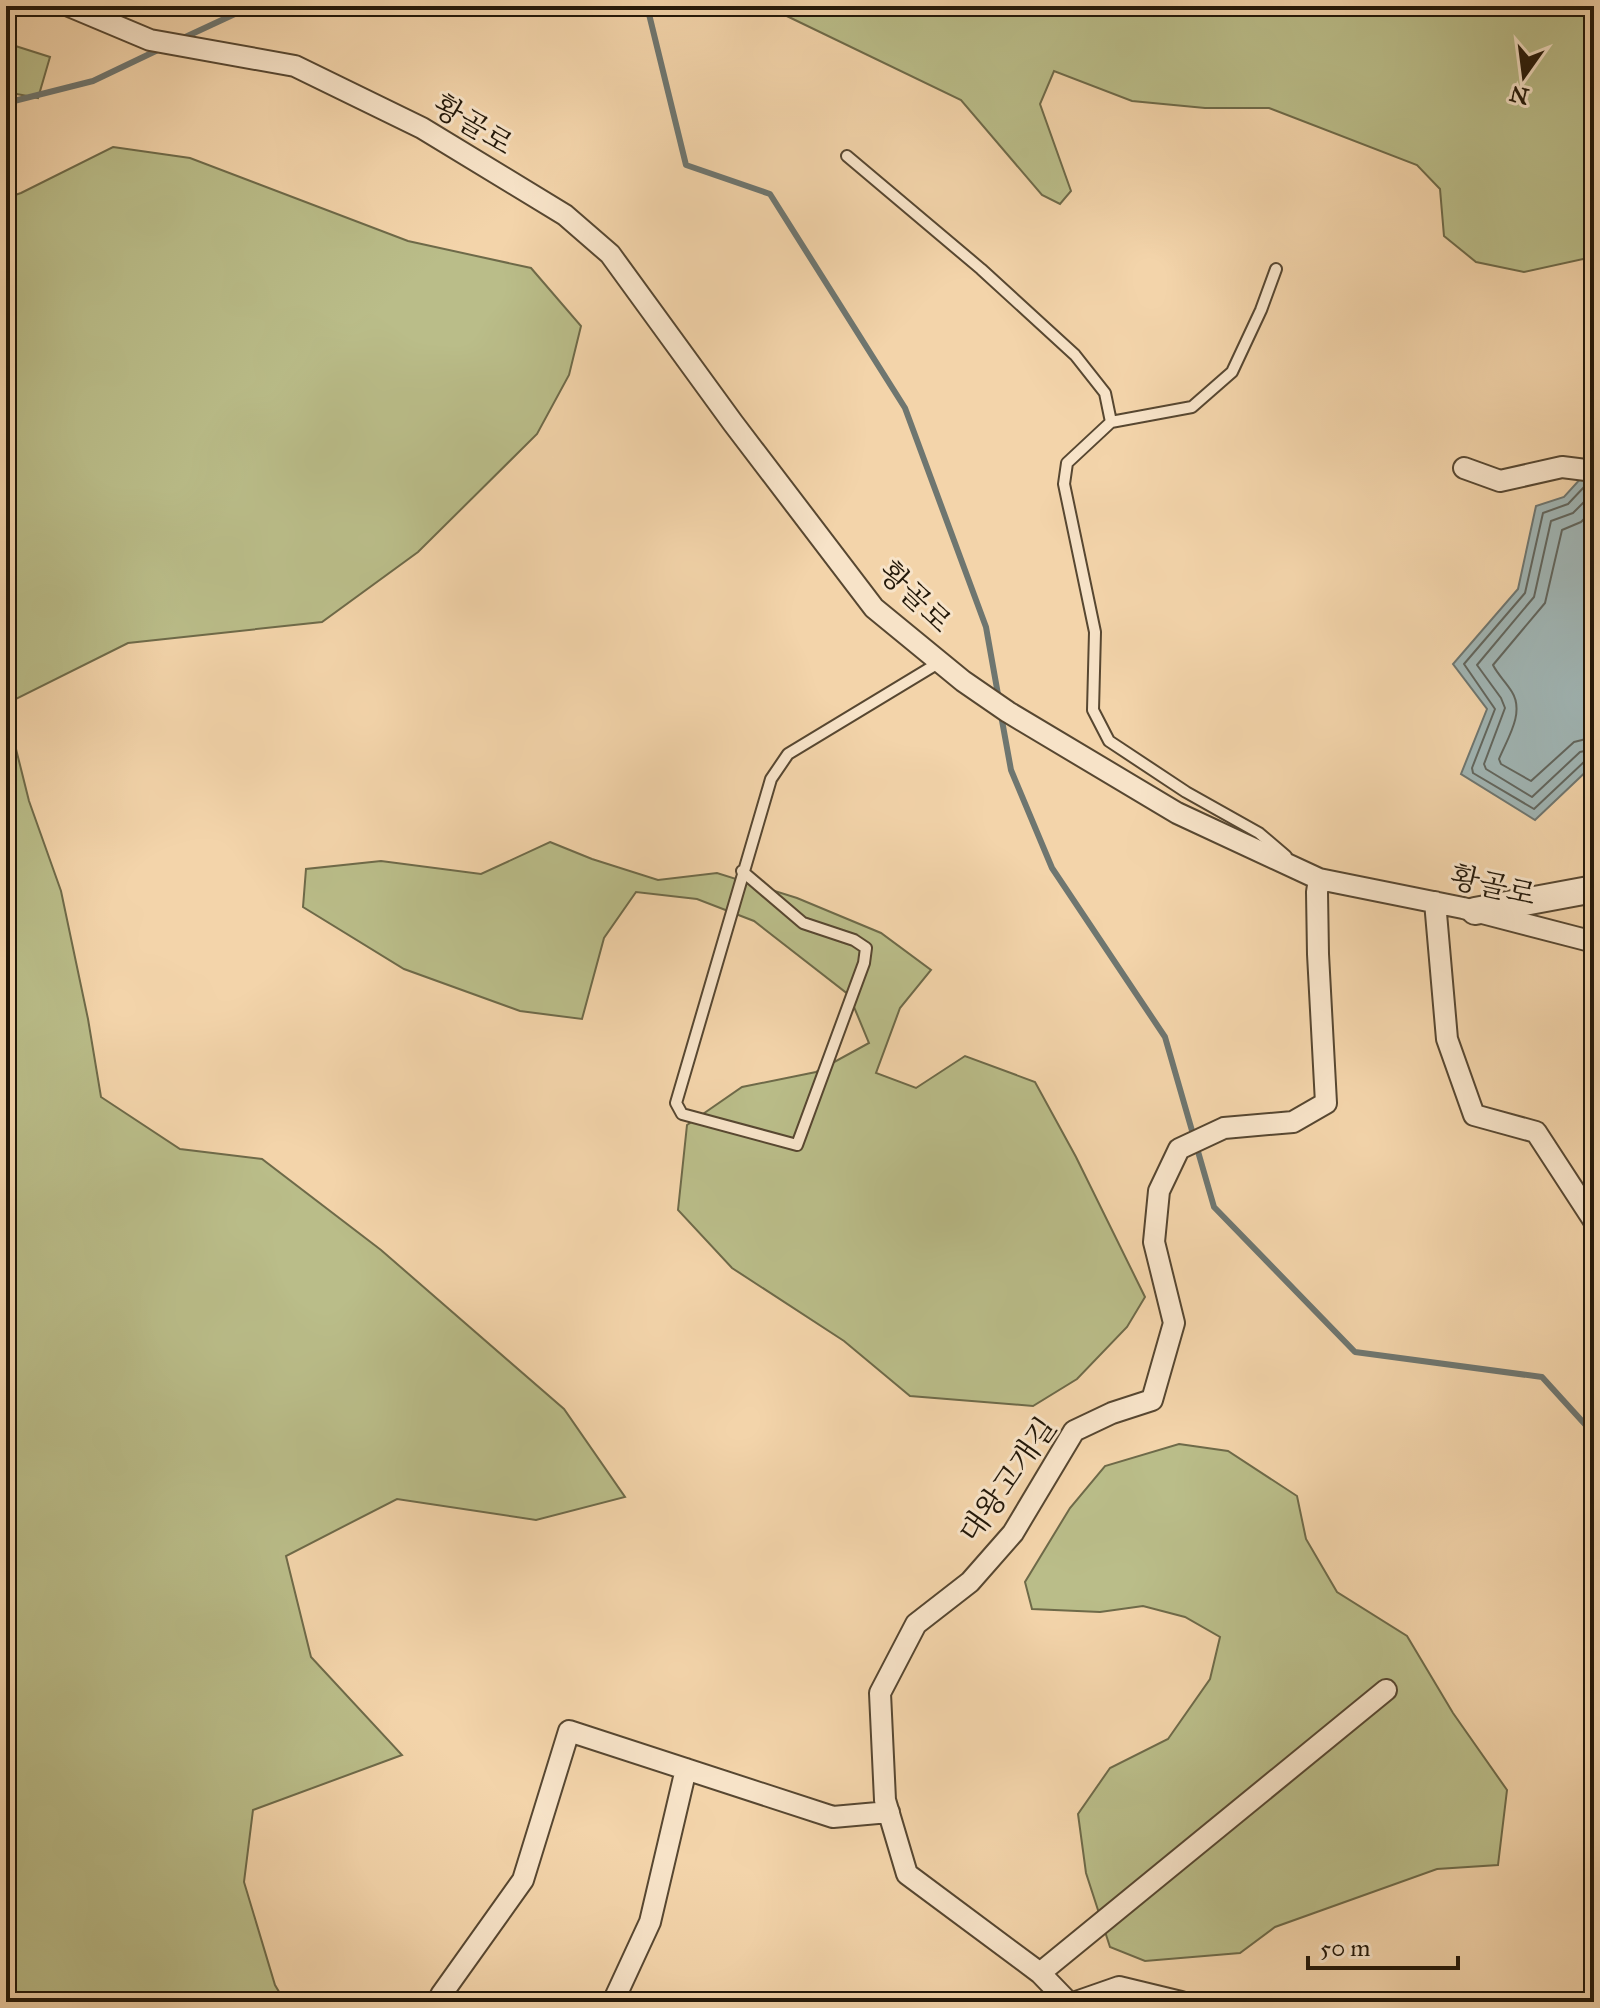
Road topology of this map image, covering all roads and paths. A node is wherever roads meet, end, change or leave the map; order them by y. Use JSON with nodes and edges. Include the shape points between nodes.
{"nodes":[{"id":1,"x":69,"y":6,"type":"edge"},
{"id":2,"x":847,"y":156,"type":"dead end"},
{"id":3,"x":1276,"y":269,"type":"dead end"},
{"id":4,"x":1111,"y":422,"type":"junction"},
{"id":5,"x":1464,"y":468,"type":"dead end"},
{"id":6,"x":1594,"y":471,"type":"edge"},
{"id":7,"x":940,"y":662,"type":"junction"},
{"id":8,"x":742,"y":871,"type":"junction"},
{"id":9,"x":1313,"y":877,"type":"junction"},
{"id":10,"x":1594,"y":889,"type":"edge"},
{"id":11,"x":1435,"y":902,"type":"junction"},
{"id":12,"x":1475,"y":911,"type":"junction"},
{"id":13,"x":1594,"y":942,"type":"edge"},
{"id":14,"x":1594,"y":1221,"type":"edge"},
{"id":15,"x":1386,"y":1690,"type":"dead end"},
{"id":16,"x":686,"y":1769,"type":"junction"},
{"id":17,"x":889,"y":1812,"type":"junction"},
{"id":18,"x":1040,"y":1973,"type":"junction"},
{"id":19,"x":447,"y":2002,"type":"edge"},
{"id":20,"x":613,"y":2002,"type":"edge"},
{"id":21,"x":1068,"y":2002,"type":"edge"},
{"id":22,"x":1076,"y":2002,"type":"edge"},
{"id":23,"x":1181,"y":2002,"type":"edge"}],
"edges":[{"from":1,"to":7,"type":"street","name":"황골로","via":[[150,40],[295,66],[422,128],[565,215],[610,254],[874,608]]},
{"from":2,"to":4,"type":"lane","via":[[1075,355],[1105,393]]},
{"from":3,"to":4,"type":"lane","via":[[1232,372],[1192,407]]},
{"from":4,"to":9,"type":"lane","via":[[1067,463],[1064,484],[1095,632],[1093,710],[1109,741],[1259,833]]},
{"from":5,"to":6,"type":"street","via":[[1500,481],[1562,467]]},
{"from":7,"to":8,"type":"lane","via":[[788,754],[771,779]]},
{"from":7,"to":9,"type":"street","name":"황골로","via":[[1008,712],[1177,813]]},
{"from":8,"to":8,"type":"lane","via":[[676,1103],[682,1114],[797,1145],[866,948],[803,923]]},
{"from":9,"to":11,"type":"street","name":"황골로"},
{"from":9,"to":17,"type":"street","name":"대왕고개길","via":[[1326,1103],[1293,1122],[1224,1128],[1179,1149],[1159,1191],[1154,1242],[1174,1323],[1152,1400],[1074,1431],[1013,1533],[970,1582],[916,1624],[880,1693]]},
{"from":10,"to":12,"type":"street"},
{"from":11,"to":12,"type":"street","name":"황골로"},
{"from":11,"to":14,"type":"street","via":[[1447,1039],[1474,1115],[1536,1132]]},
{"from":12,"to":13,"type":"street","name":"황골로"},
{"from":15,"to":18,"type":"street"},
{"from":16,"to":17,"type":"street","via":[[833,1817]]},
{"from":16,"to":19,"type":"street","via":[[569,1731],[523,1880],[441,1995]]},
{"from":16,"to":20,"type":"street","via":[[650,1922]]},
{"from":17,"to":18,"type":"street","name":"대왕고개길","via":[[907,1874]]},
{"from":18,"to":21,"type":"street","name":"대왕고개길"},
{"from":22,"to":23,"type":"street","via":[[1119,1987]]}]}
